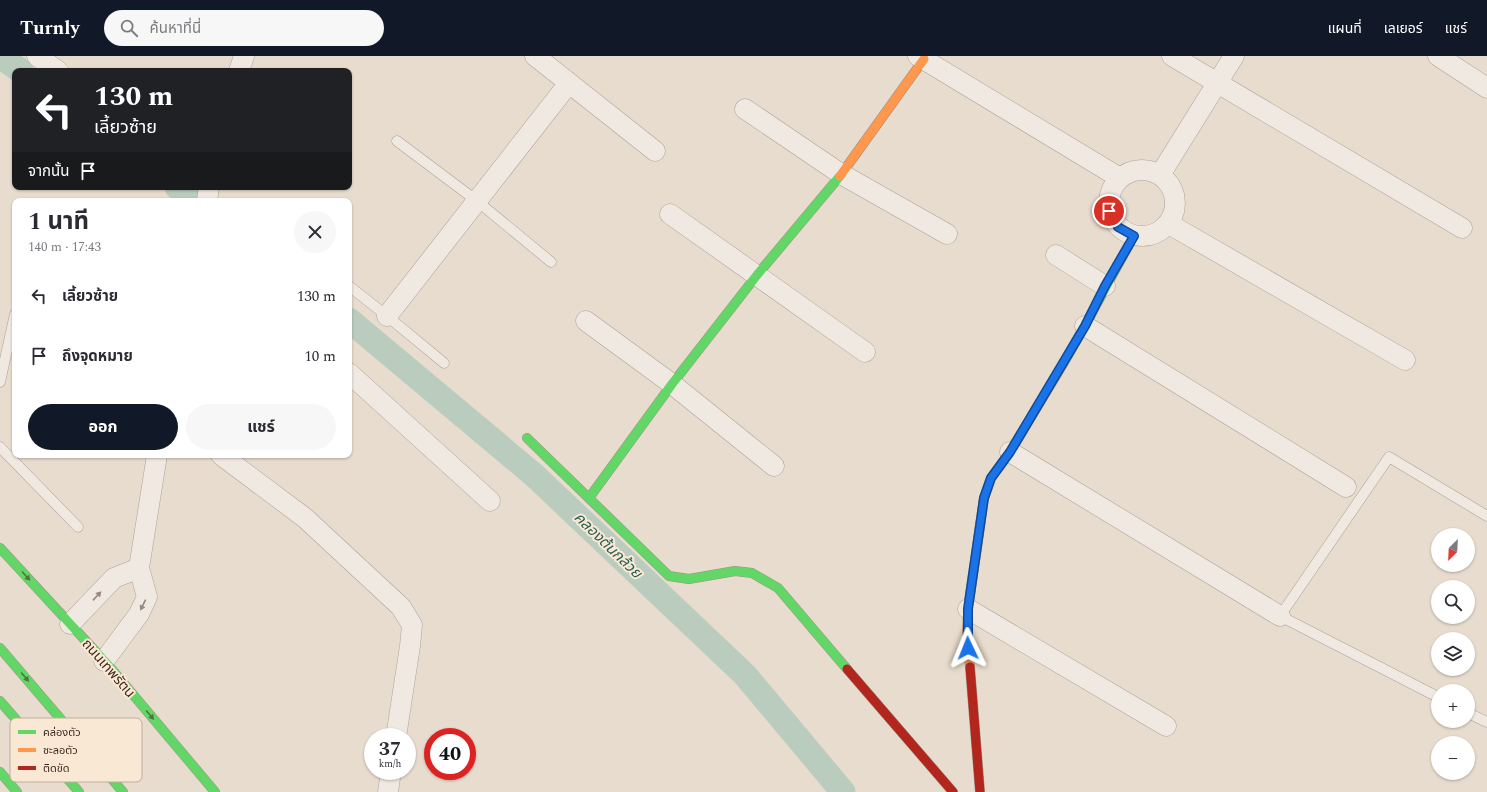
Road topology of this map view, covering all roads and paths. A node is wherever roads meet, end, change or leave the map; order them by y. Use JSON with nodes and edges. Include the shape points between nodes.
{"nodes":[{"id":1,"x":37,"y":56,"type":"edge"},
{"id":2,"x":244,"y":56,"type":"edge"},
{"id":3,"x":535,"y":56,"type":"edge"},
{"id":4,"x":1172,"y":56,"type":"edge"},
{"id":5,"x":1234,"y":56,"type":"edge"},
{"id":6,"x":1438,"y":56,"type":"edge"},
{"id":7,"x":921,"y":58,"type":"edge"},
{"id":8,"x":54,"y":68,"type":"edge"},
{"id":9,"x":240,"y":68,"type":"edge"},
{"id":10,"x":569,"y":82,"type":"junction"},
{"id":11,"x":1217,"y":84,"type":"junction"},
{"id":12,"x":1487,"y":88,"type":"edge"},
{"id":13,"x":745,"y":109,"type":"dead end"},
{"id":14,"x":397,"y":141,"type":"dead end"},
{"id":15,"x":655,"y":151,"type":"dead end"},
{"id":16,"x":840,"y":174,"type":"junction"},
{"id":17,"x":1160,"y":175,"type":"junction"},
{"id":18,"x":1120,"y":178,"type":"junction"},
{"id":19,"x":477,"y":201,"type":"junction"},
{"id":20,"x":670,"y":214,"type":"dead end"},
{"id":21,"x":1168,"y":224,"type":"junction"},
{"id":22,"x":1462,"y":228,"type":"dead end"},
{"id":23,"x":947,"y":234,"type":"dead end"},
{"id":24,"x":1134,"y":236,"type":"junction"},
{"id":25,"x":1056,"y":255,"type":"dead end"},
{"id":26,"x":551,"y":262,"type":"dead end"},
{"id":27,"x":757,"y":275,"type":"junction"},
{"id":28,"x":1105,"y":286,"type":"junction"},
{"id":29,"x":352,"y":288,"type":"edge"},
{"id":30,"x":387,"y":316,"type":"junction"},
{"id":31,"x":586,"y":321,"type":"dead end"},
{"id":32,"x":1085,"y":326,"type":"junction"},
{"id":33,"x":12,"y":328,"type":"edge"},
{"id":34,"x":865,"y":352,"type":"dead end"},
{"id":35,"x":1405,"y":360,"type":"dead end"},
{"id":36,"x":444,"y":363,"type":"dead end"},
{"id":37,"x":352,"y":375,"type":"edge"},
{"id":38,"x":0,"y":382,"type":"edge"},
{"id":39,"x":672,"y":384,"type":"junction"},
{"id":40,"x":527,"y":438,"type":"dead end"},
{"id":41,"x":0,"y":447,"type":"edge"},
{"id":42,"x":1010,"y":452,"type":"junction"},
{"id":43,"x":157,"y":458,"type":"edge"},
{"id":44,"x":225,"y":458,"type":"edge"},
{"id":45,"x":774,"y":466,"type":"dead end"},
{"id":46,"x":1346,"y":487,"type":"dead end"},
{"id":47,"x":589,"y":498,"type":"junction"},
{"id":48,"x":490,"y":501,"type":"dead end"},
{"id":49,"x":1487,"y":516,"type":"edge"},
{"id":50,"x":78,"y":527,"type":"dead end"},
{"id":51,"x":0,"y":548,"type":"edge"},
{"id":52,"x":139,"y":568,"type":"junction"},
{"id":53,"x":968,"y":609,"type":"junction"},
{"id":54,"x":1280,"y":616,"type":"junction"},
{"id":55,"x":70,"y":624,"type":"junction"},
{"id":56,"x":0,"y":648,"type":"edge"},
{"id":57,"x":104,"y":661,"type":"junction"},
{"id":58,"x":1431,"y":693,"type":"edge"},
{"id":59,"x":0,"y":701,"type":"edge"},
{"id":60,"x":1475,"y":716,"type":"edge"},
{"id":61,"x":15,"y":718,"type":"edge"},
{"id":62,"x":60,"y":718,"type":"edge"},
{"id":63,"x":1487,"y":722,"type":"edge"},
{"id":64,"x":1166,"y":726,"type":"dead end"},
{"id":65,"x":397,"y":728,"type":"edge"},
{"id":66,"x":0,"y":772,"type":"edge"},
{"id":67,"x":390,"y":780,"type":"edge"},
{"id":68,"x":70,"y":782,"type":"edge"},
{"id":69,"x":114,"y":782,"type":"edge"},
{"id":70,"x":17,"y":792,"type":"edge"},
{"id":71,"x":79,"y":792,"type":"edge"},
{"id":72,"x":123,"y":792,"type":"edge"},
{"id":73,"x":215,"y":792,"type":"edge"},
{"id":74,"x":388,"y":792,"type":"edge"},
{"id":75,"x":953,"y":792,"type":"edge"},
{"id":76,"x":980,"y":792,"type":"edge"}],
"edges":[{"from":1,"to":8,"type":"street"},
{"from":2,"to":9,"type":"street"},
{"from":3,"to":10,"type":"street"},
{"from":4,"to":11,"type":"street"},
{"from":5,"to":11,"type":"street"},
{"from":6,"to":12,"type":"street"},
{"from":7,"to":16,"type":"main road"},
{"from":7,"to":18,"type":"street"},
{"from":10,"to":15,"type":"street"},
{"from":10,"to":19,"type":"street"},
{"from":11,"to":17,"type":"street"},
{"from":11,"to":22,"type":"street"},
{"from":13,"to":16,"type":"street"},
{"from":14,"to":19,"type":"lane"},
{"from":16,"to":23,"type":"street"},
{"from":16,"to":27,"type":"main road"},
{"from":17,"to":18,"type":"street","via":[[1146,170],[1133,171]]},
{"from":17,"to":21,"type":"street","via":[[1170,185],[1175,197],[1174,211]]},
{"from":18,"to":24,"type":"street","via":[[1110,193],[1109,211],[1118,227]]},
{"from":19,"to":26,"type":"lane"},
{"from":19,"to":30,"type":"street"},
{"from":20,"to":27,"type":"street"},
{"from":21,"to":24,"type":"street","via":[[1154,235]]},
{"from":21,"to":35,"type":"street"},
{"from":24,"to":28,"type":"main road"},
{"from":25,"to":28,"type":"street"},
{"from":27,"to":34,"type":"street"},
{"from":27,"to":39,"type":"main road"},
{"from":28,"to":32,"type":"main road"},
{"from":29,"to":30,"type":"lane"},
{"from":30,"to":36,"type":"lane"},
{"from":31,"to":39,"type":"street"},
{"from":32,"to":42,"type":"main road"},
{"from":32,"to":46,"type":"street"},
{"from":33,"to":38,"type":"lane"},
{"from":37,"to":48,"type":"street"},
{"from":39,"to":45,"type":"street"},
{"from":39,"to":47,"type":"main road"},
{"from":40,"to":47,"type":"main road"},
{"from":41,"to":50,"type":"lane"},
{"from":42,"to":53,"type":"main road","via":[[991,478],[984,498]]},
{"from":42,"to":54,"type":"street"},
{"from":43,"to":52,"type":"street"},
{"from":44,"to":65,"type":"street","via":[[304,518],[402,607],[412,625]]},
{"from":47,"to":75,"type":"main road","via":[[669,576],[689,579],[735,571],[752,573],[778,588]]},
{"from":49,"to":54,"type":"lane","via":[[1390,457]]},
{"from":51,"to":55,"type":"main road","name":"ถนนเทพรัตน","one_way":true},
{"from":55,"to":52,"type":"street","one_way":true,"via":[[114,578]]},
{"from":52,"to":57,"type":"street","one_way":true,"via":[[148,597],[139,614]]},
{"from":53,"to":64,"type":"street"},
{"from":53,"to":76,"type":"main road","via":[[967,636]]},
{"from":54,"to":58,"type":"lane"},
{"from":55,"to":57,"type":"main road","name":"ถนนเทพรัตน"},
{"from":56,"to":62,"type":"main road","one_way":true},
{"from":57,"to":73,"type":"main road","name":"ถนนเทพรัตน","one_way":true},
{"from":59,"to":61,"type":"main road"},
{"from":60,"to":63,"type":"lane"},
{"from":66,"to":70,"type":"main road"},
{"from":67,"to":74,"type":"street"},
{"from":68,"to":71,"type":"main road"},
{"from":69,"to":72,"type":"main road","one_way":true}]}
